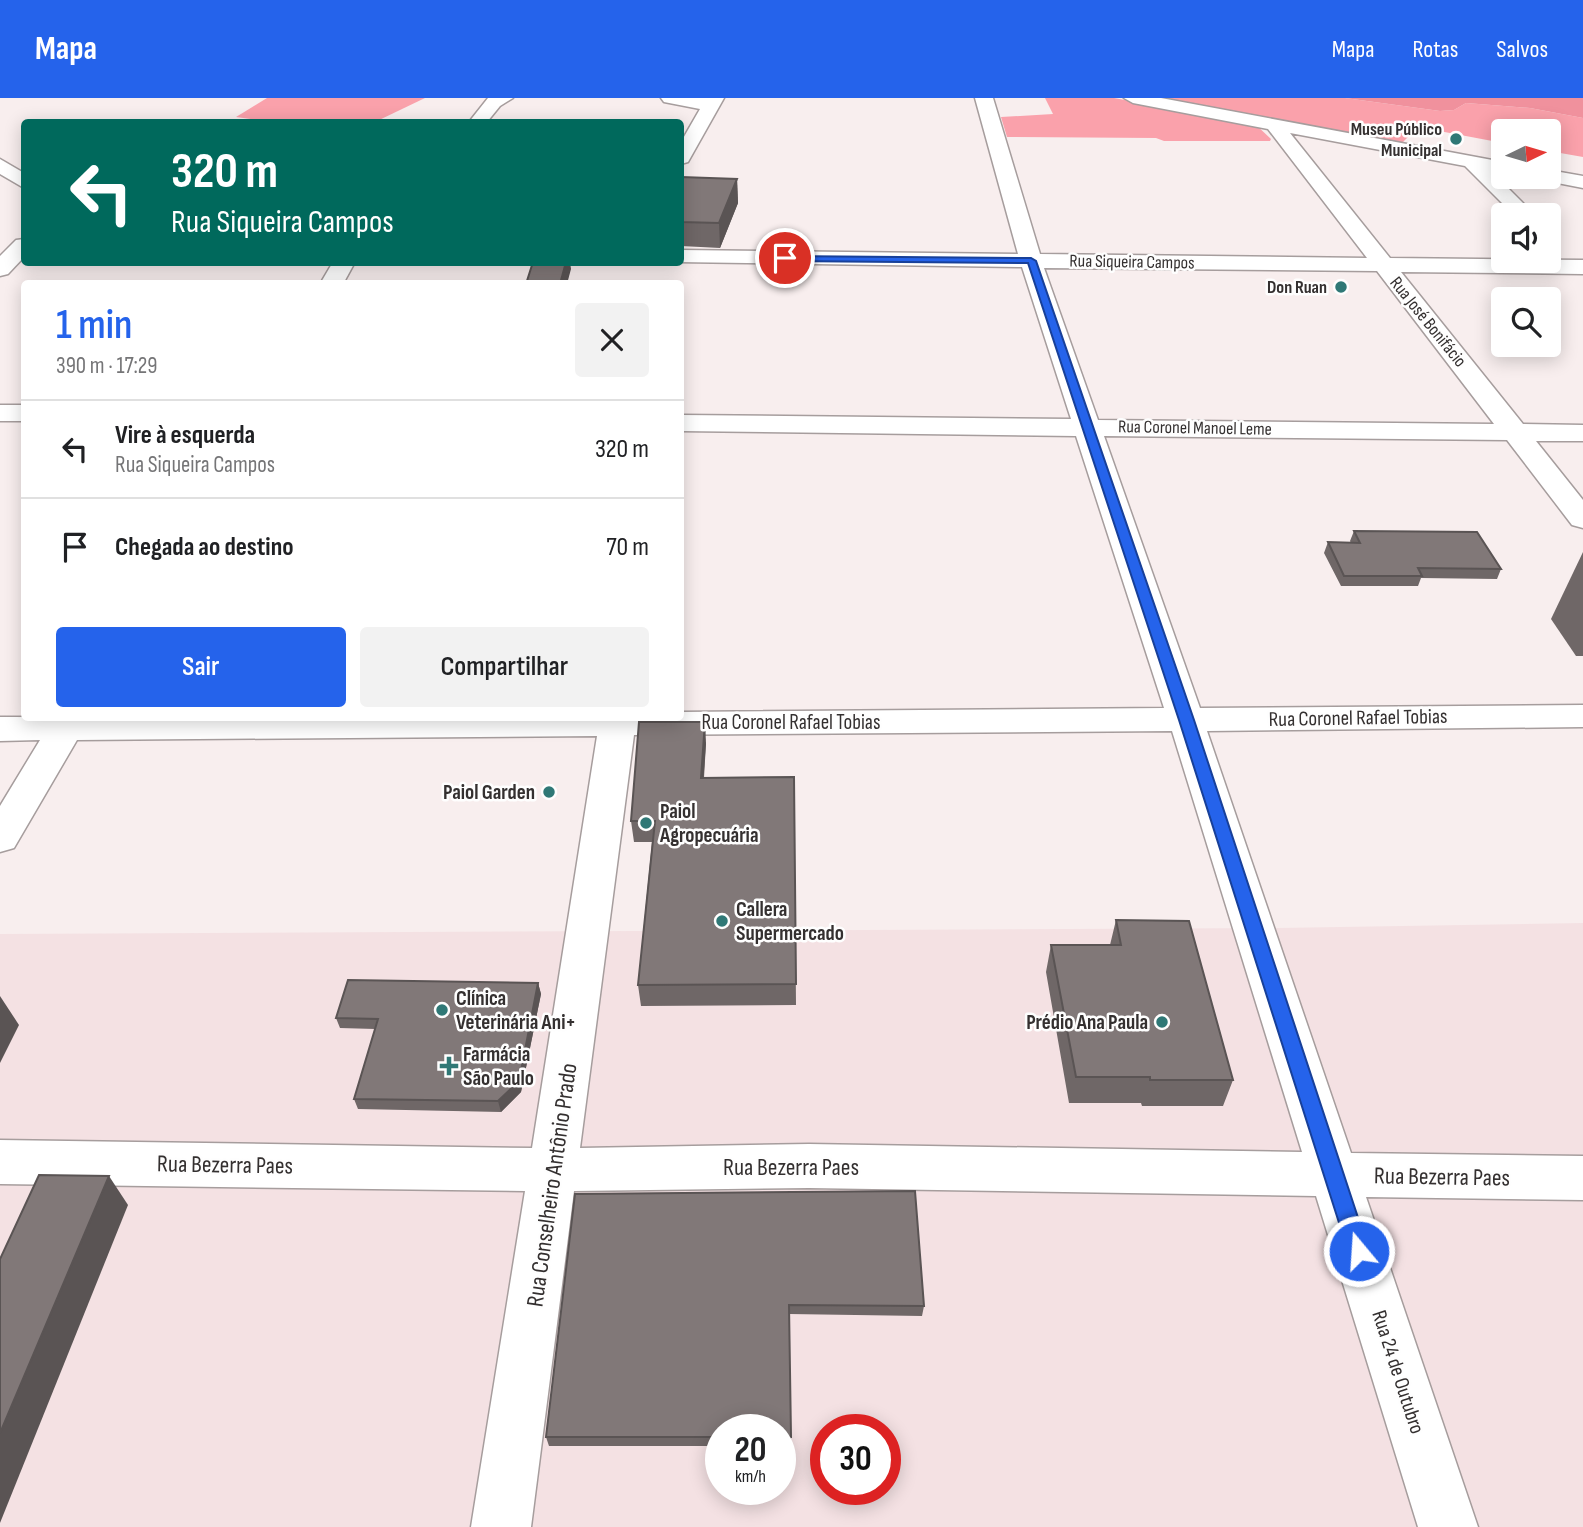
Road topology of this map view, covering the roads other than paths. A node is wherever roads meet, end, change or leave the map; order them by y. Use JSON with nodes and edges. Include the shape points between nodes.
{"nodes":[{"id":1,"x":504,"y":98,"type":"edge"},
{"id":2,"x":670,"y":98,"type":"edge"},
{"id":3,"x":984,"y":98,"type":"edge"},
{"id":4,"x":1133,"y":98,"type":"edge"},
{"id":5,"x":713,"y":102,"type":"edge"},
{"id":6,"x":480,"y":119,"type":"edge"},
{"id":7,"x":1274,"y":125,"type":"junction"},
{"id":8,"x":684,"y":147,"type":"edge"},
{"id":9,"x":1471,"y":162,"type":"junction"},
{"id":10,"x":0,"y":165,"type":"edge"},
{"id":11,"x":1491,"y":166,"type":"edge"},
{"id":12,"x":1561,"y":178,"type":"edge"},
{"id":13,"x":21,"y":180,"type":"edge"},
{"id":14,"x":1583,"y":182,"type":"edge"},
{"id":15,"x":1513,"y":203,"type":"edge"},
{"id":16,"x":1561,"y":251,"type":"edge"},
{"id":17,"x":1031,"y":261,"type":"junction"},
{"id":18,"x":684,"y":264,"type":"edge"},
{"id":19,"x":1382,"y":264,"type":"junction"},
{"id":20,"x":1581,"y":268,"type":"edge"},
{"id":21,"x":0,"y":413,"type":"edge"},
{"id":22,"x":21,"y":413,"type":"edge"},
{"id":23,"x":684,"y":423,"type":"edge"},
{"id":24,"x":1088,"y":427,"type":"junction"},
{"id":25,"x":1516,"y":432,"type":"junction"},
{"id":26,"x":1583,"y":433,"type":"edge"},
{"id":27,"x":1583,"y":519,"type":"edge"},
{"id":28,"x":1583,"y":716,"type":"edge"},
{"id":29,"x":684,"y":720,"type":"edge"},
{"id":30,"x":1186,"y":720,"type":"junction"},
{"id":31,"x":434,"y":721,"type":"edge"},
{"id":32,"x":617,"y":721,"type":"edge"},
{"id":33,"x":69,"y":723,"type":"edge"},
{"id":34,"x":0,"y":729,"type":"edge"},
{"id":35,"x":0,"y":838,"type":"edge"},
{"id":36,"x":0,"y":1162,"type":"edge"},
{"id":37,"x":554,"y":1170,"type":"junction"},
{"id":38,"x":1334,"y":1176,"type":"junction"},
{"id":39,"x":1583,"y":1178,"type":"edge"},
{"id":40,"x":500,"y":1527,"type":"edge"},
{"id":41,"x":1448,"y":1527,"type":"edge"}],
"edges":[{"from":1,"to":6,"type":"street","via":[[494,102]]},
{"from":2,"to":5,"type":"street"},
{"from":3,"to":17,"type":"street","name":"Rua 24 de Outubro"},
{"from":4,"to":7,"type":"street"},
{"from":5,"to":8,"type":"street"},
{"from":7,"to":9,"type":"street"},
{"from":7,"to":19,"type":"street","name":"Rua José Bonifácio"},
{"from":9,"to":11,"type":"street"},
{"from":9,"to":15,"type":"street"},
{"from":10,"to":13,"type":"street"},
{"from":12,"to":14,"type":"street"},
{"from":16,"to":20,"type":"street"},
{"from":17,"to":18,"type":"street","name":"Rua Siqueira Campos"},
{"from":17,"to":19,"type":"street","name":"Rua Siqueira Campos"},
{"from":17,"to":24,"type":"street","name":"Rua 24 de Outubro"},
{"from":19,"to":20,"type":"street","name":"Rua Siqueira Campos"},
{"from":19,"to":25,"type":"street","name":"Rua José Bonifácio"},
{"from":21,"to":22,"type":"street"},
{"from":23,"to":24,"type":"street","name":"Rua Coronel Manoel Leme"},
{"from":24,"to":25,"type":"street","name":"Rua Coronel Manoel Leme"},
{"from":24,"to":30,"type":"street","name":"Rua 24 de Outubro"},
{"from":25,"to":26,"type":"street","name":"Rua Coronel Manoel Leme"},
{"from":25,"to":27,"type":"street","name":"Rua José Bonifácio"},
{"from":28,"to":30,"type":"street","name":"Rua Coronel Rafael Tobias"},
{"from":29,"to":30,"type":"street","name":"Rua Coronel Rafael Tobias"},
{"from":30,"to":38,"type":"street","name":"Rua 24 de Outubro"},
{"from":31,"to":33,"type":"street","name":"Rua Coronel Rafael Tobias"},
{"from":32,"to":37,"type":"street","name":"Rua Conselheiro Antônio Prado"},
{"from":33,"to":34,"type":"street","name":"Rua Coronel Rafael Tobias"},
{"from":33,"to":35,"type":"street"},
{"from":36,"to":37,"type":"street","name":"Rua Bezerra Paes"},
{"from":37,"to":38,"type":"street","name":"Rua Bezerra Paes","via":[[809,1166]]},
{"from":37,"to":40,"type":"street","name":"Rua Conselheiro Antônio Prado"},
{"from":38,"to":39,"type":"street","name":"Rua Bezerra Paes"},
{"from":38,"to":41,"type":"street","name":"Rua 24 de Outubro"}]}
